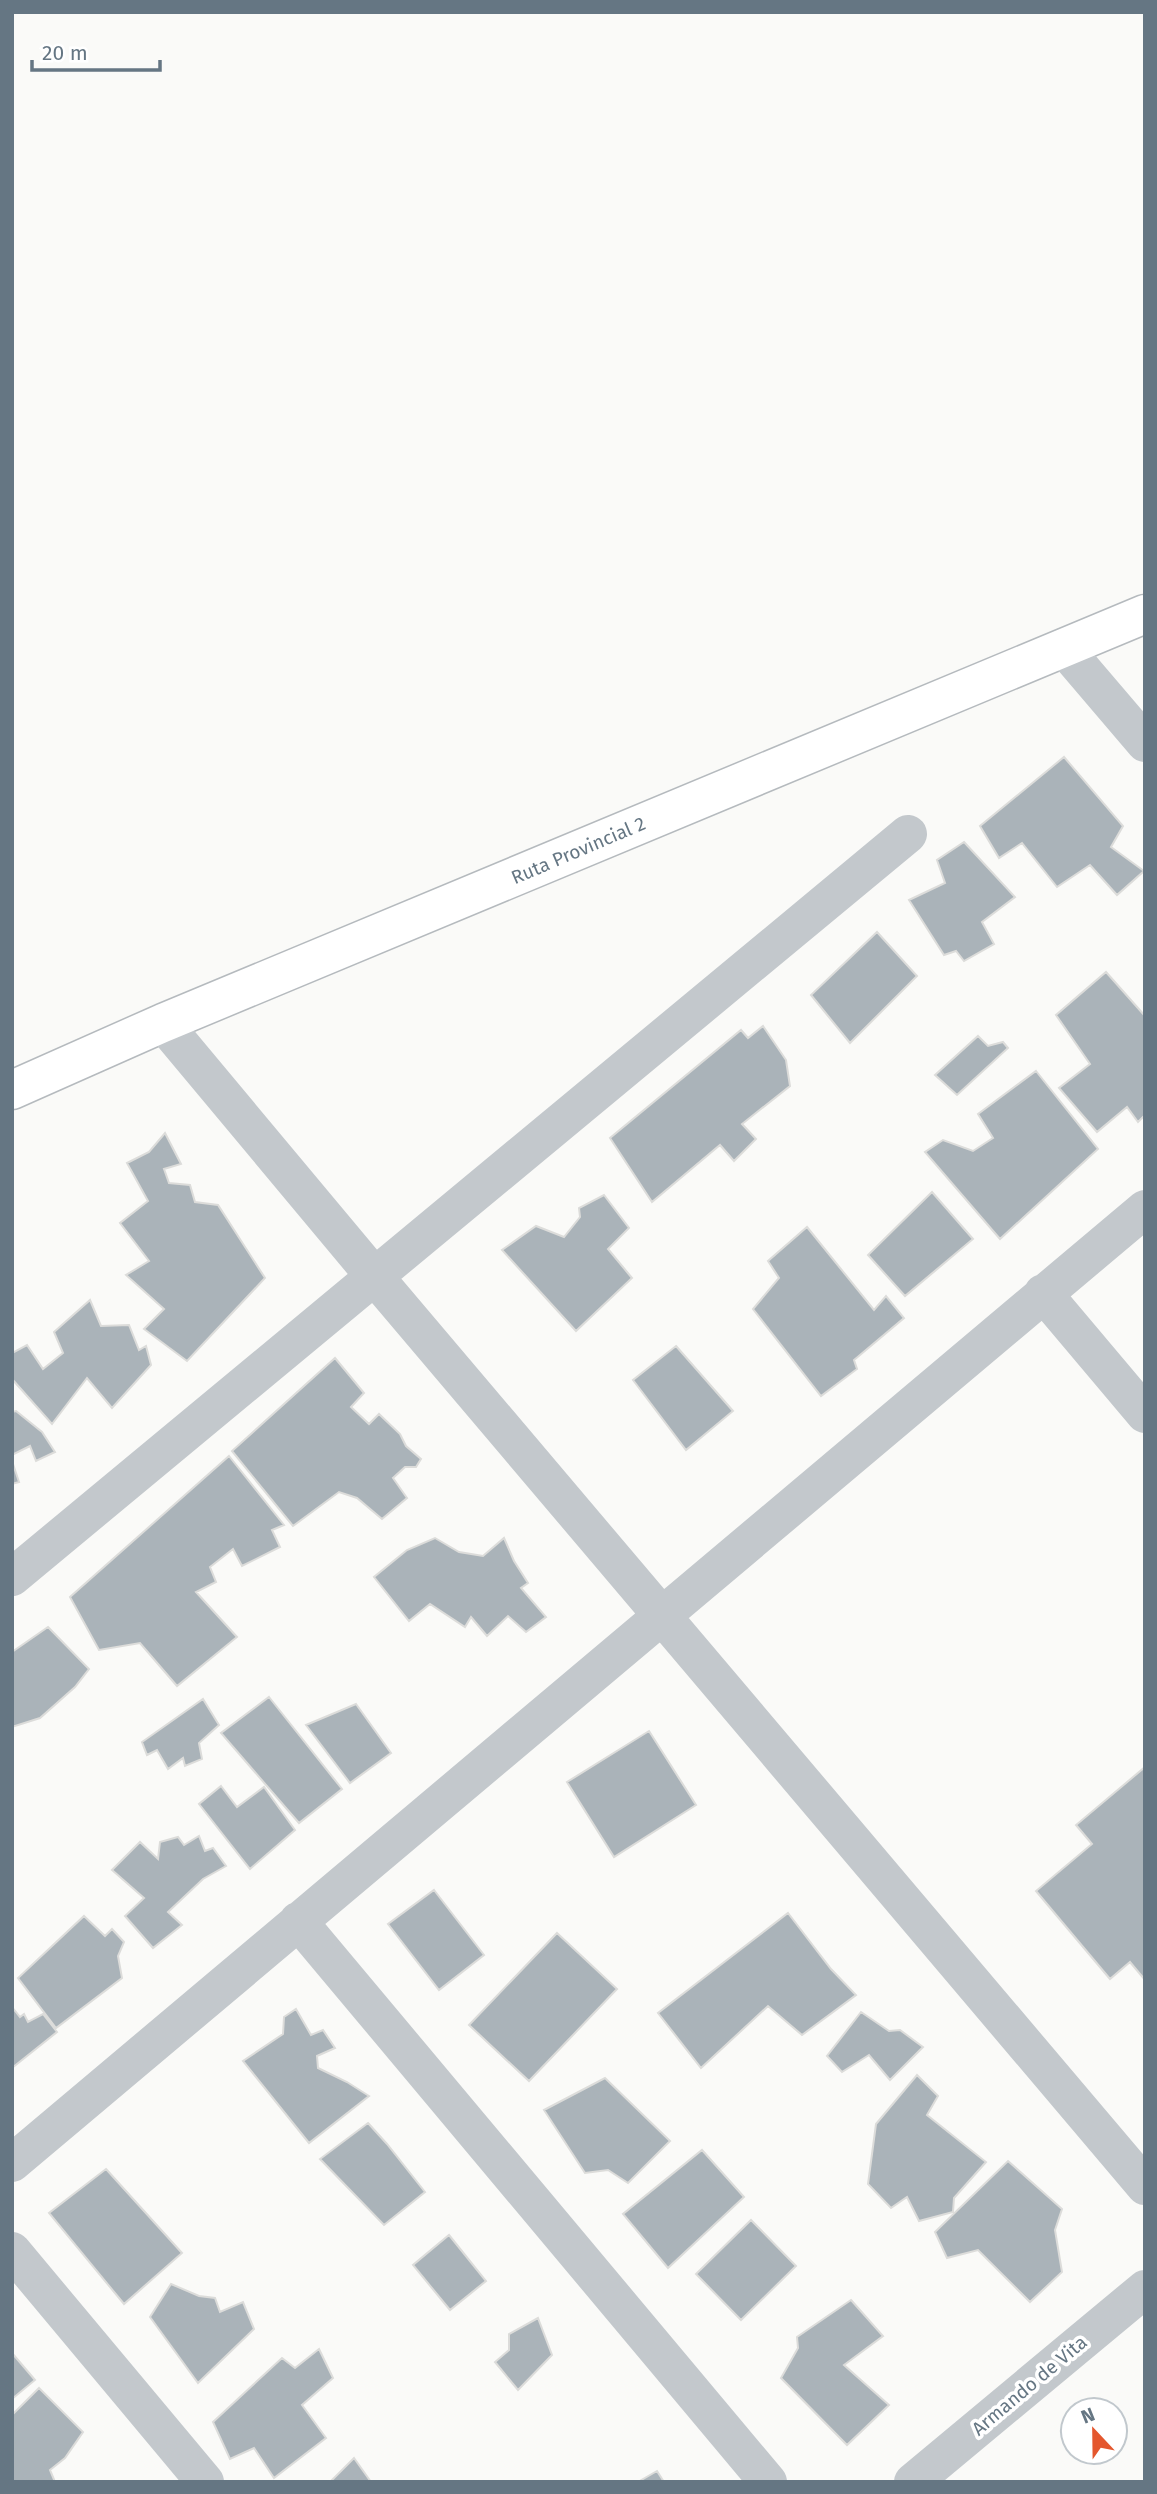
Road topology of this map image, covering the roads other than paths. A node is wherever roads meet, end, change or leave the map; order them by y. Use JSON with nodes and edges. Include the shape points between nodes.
{"nodes":[{"id":1,"x":1145,"y":614,"type":"edge"},
{"id":2,"x":1064,"y":648,"type":"junction"},
{"id":3,"x":1145,"y":743,"type":"edge"},
{"id":4,"x":908,"y":834,"type":"dead end"},
{"id":5,"x":163,"y":1023,"type":"junction"},
{"id":6,"x":12,"y":1090,"type":"edge"},
{"id":7,"x":1145,"y":1209,"type":"edge"},
{"id":8,"x":375,"y":1277,"type":"junction"},
{"id":9,"x":1043,"y":1293,"type":"junction"},
{"id":10,"x":1145,"y":1414,"type":"edge"},
{"id":11,"x":12,"y":1577,"type":"edge"},
{"id":12,"x":662,"y":1617,"type":"junction"},
{"id":13,"x":299,"y":1921,"type":"junction"},
{"id":14,"x":12,"y":2164,"type":"edge"},
{"id":15,"x":1145,"y":2186,"type":"edge"},
{"id":16,"x":12,"y":2251,"type":"edge"},
{"id":17,"x":1145,"y":2289,"type":"edge"},
{"id":18,"x":205,"y":2482,"type":"edge"},
{"id":19,"x":768,"y":2482,"type":"edge"},
{"id":20,"x":913,"y":2482,"type":"edge"}],
"edges":[{"from":1,"to":2,"type":"main road","name":"Ruta Provincial 2"},
{"from":2,"to":3,"type":"street"},
{"from":2,"to":5,"type":"main road","name":"Ruta Provincial 2"},
{"from":4,"to":8,"type":"street"},
{"from":5,"to":6,"type":"main road","name":"Ruta Provincial 2"},
{"from":5,"to":8,"type":"street"},
{"from":7,"to":9,"type":"street"},
{"from":8,"to":11,"type":"street"},
{"from":8,"to":12,"type":"street"},
{"from":9,"to":10,"type":"street"},
{"from":9,"to":12,"type":"street"},
{"from":12,"to":13,"type":"street"},
{"from":12,"to":15,"type":"street"},
{"from":13,"to":14,"type":"street"},
{"from":13,"to":19,"type":"street"},
{"from":16,"to":18,"type":"street"},
{"from":17,"to":20,"type":"street","name":"Armando de Vita"}]}
